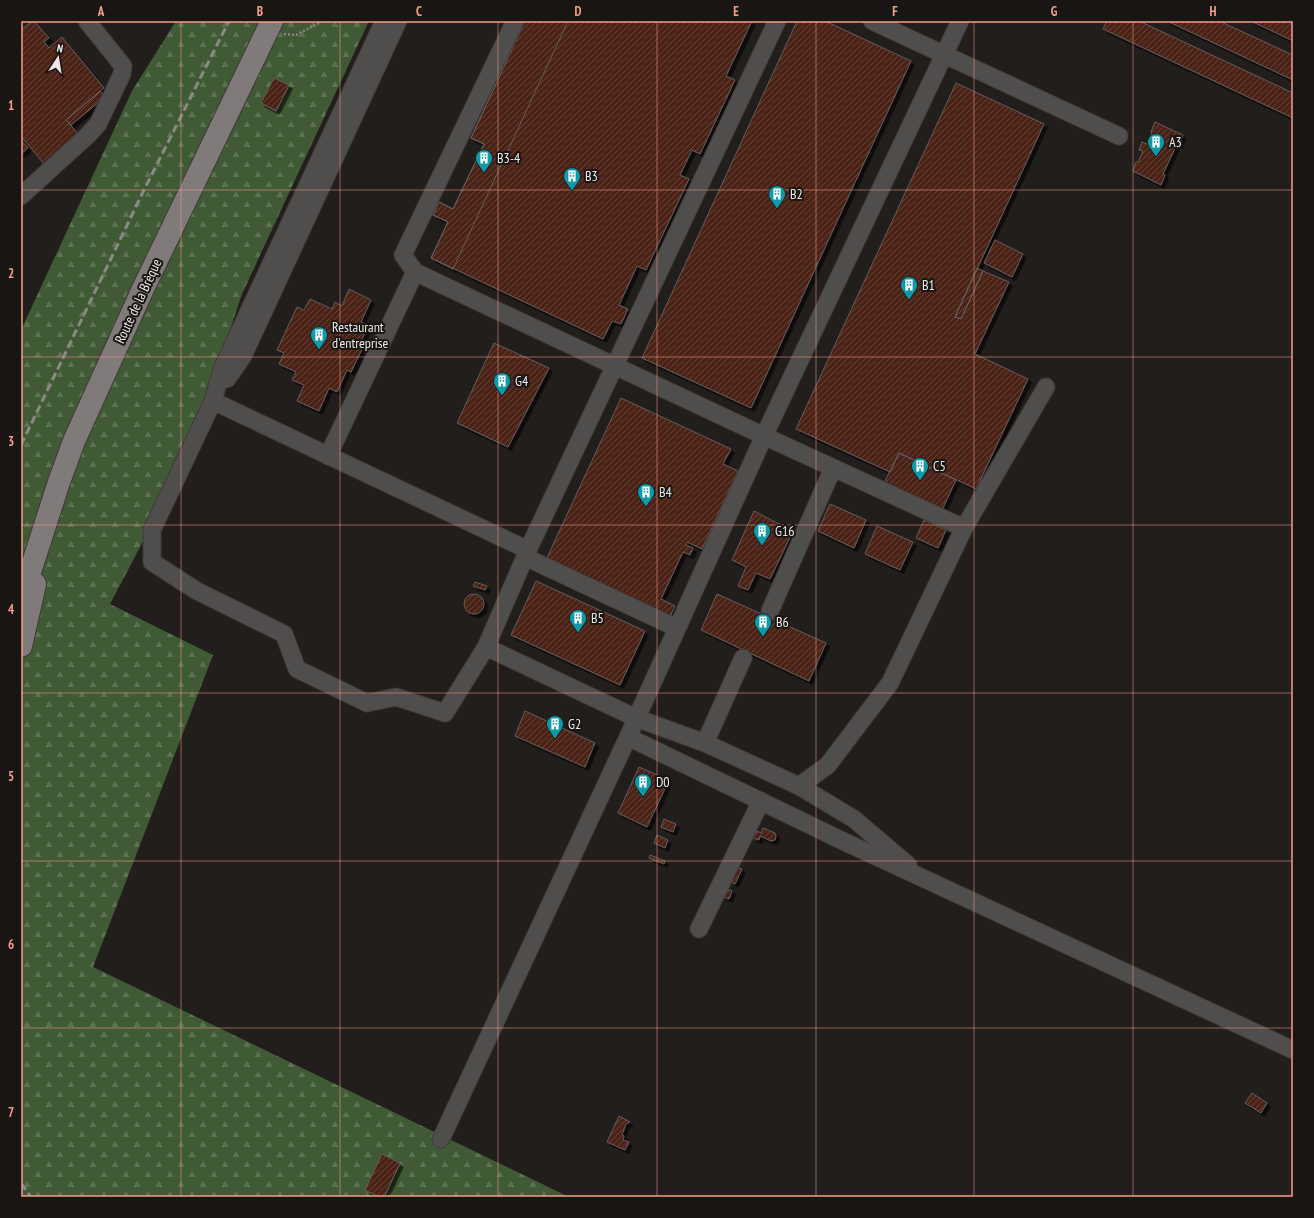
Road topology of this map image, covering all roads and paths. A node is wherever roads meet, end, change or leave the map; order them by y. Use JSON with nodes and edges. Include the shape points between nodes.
{"nodes":[{"id":1,"x":86,"y":21,"type":"edge"},
{"id":2,"x":324,"y":21,"type":"edge"},
{"id":3,"x":384,"y":21,"type":"edge"},
{"id":4,"x":398,"y":21,"type":"edge"},
{"id":5,"x":515,"y":21,"type":"edge"},
{"id":6,"x":777,"y":21,"type":"edge"},
{"id":7,"x":960,"y":21,"type":"edge"},
{"id":8,"x":879,"y":23,"type":"edge"},
{"id":9,"x":274,"y":27,"type":"edge"},
{"id":10,"x":944,"y":54,"type":"junction"},
{"id":11,"x":1119,"y":136,"type":"dead end"},
{"id":12,"x":21,"y":196,"type":"edge"},
{"id":13,"x":415,"y":272,"type":"junction"},
{"id":14,"x":614,"y":365,"type":"junction"},
{"id":15,"x":1046,"y":387,"type":"dead end"},
{"id":16,"x":213,"y":401,"type":"junction"},
{"id":17,"x":764,"y":436,"type":"junction"},
{"id":18,"x":328,"y":456,"type":"junction"},
{"id":19,"x":833,"y":468,"type":"junction"},
{"id":20,"x":59,"y":482,"type":"junction"},
{"id":21,"x":964,"y":528,"type":"junction"},
{"id":22,"x":526,"y":554,"type":"junction"},
{"id":23,"x":22,"y":595,"type":"edge"},
{"id":24,"x":770,"y":611,"type":"dead end"},
{"id":25,"x":677,"y":628,"type":"junction"},
{"id":26,"x":21,"y":646,"type":"edge"},
{"id":27,"x":486,"y":647,"type":"junction"},
{"id":28,"x":743,"y":658,"type":"dead end"},
{"id":29,"x":636,"y":718,"type":"junction"},
{"id":30,"x":628,"y":738,"type":"junction"},
{"id":31,"x":705,"y":743,"type":"junction"},
{"id":32,"x":799,"y":786,"type":"junction"},
{"id":33,"x":760,"y":801,"type":"junction"},
{"id":34,"x":924,"y":878,"type":"junction"},
{"id":35,"x":699,"y":929,"type":"dead end"},
{"id":36,"x":1293,"y":1050,"type":"edge"},
{"id":37,"x":441,"y":1138,"type":"dead end"}],
"edges":[{"from":1,"to":12,"type":"street","via":[[123,66],[122,74],[98,124]]},
{"from":2,"to":9,"type":"path","via":[[296,36]]},
{"from":3,"to":16,"type":"street","via":[[222,369]]},
{"from":4,"to":16,"type":"street","via":[[243,356]]},
{"from":5,"to":13,"type":"street","via":[[403,255]]},
{"from":6,"to":14,"type":"street"},
{"from":7,"to":10,"type":"street"},
{"from":8,"to":10,"type":"street"},
{"from":9,"to":20,"type":"main road","name":"Route de la Brèque","via":[[123,333],[74,441]]},
{"from":10,"to":11,"type":"street"},
{"from":10,"to":17,"type":"street"},
{"from":13,"to":14,"type":"street"},
{"from":13,"to":18,"type":"street"},
{"from":14,"to":17,"type":"street"},
{"from":14,"to":22,"type":"street"},
{"from":15,"to":21,"type":"street"},
{"from":16,"to":18,"type":"street"},
{"from":16,"to":27,"type":"street","via":[[152,530],[152,562],[197,591],[284,634],[297,669],[367,703],[396,696],[445,713]]},
{"from":17,"to":19,"type":"street"},
{"from":17,"to":25,"type":"street"},
{"from":18,"to":22,"type":"street"},
{"from":19,"to":21,"type":"street"},
{"from":19,"to":24,"type":"street"},
{"from":20,"to":23,"type":"main road","name":"Route de la Brèque"},
{"from":20,"to":26,"type":"main road"},
{"from":21,"to":32,"type":"street","via":[[890,682],[828,765]]},
{"from":22,"to":25,"type":"street"},
{"from":22,"to":27,"type":"street"},
{"from":25,"to":29,"type":"street"},
{"from":27,"to":29,"type":"street"},
{"from":28,"to":31,"type":"street"},
{"from":29,"to":30,"type":"street"},
{"from":29,"to":31,"type":"street"},
{"from":30,"to":33,"type":"street"},
{"from":30,"to":37,"type":"street"},
{"from":31,"to":32,"type":"street"},
{"from":32,"to":34,"type":"street","via":[[854,819]]},
{"from":33,"to":34,"type":"street"},
{"from":33,"to":35,"type":"street"},
{"from":34,"to":36,"type":"street"}]}
